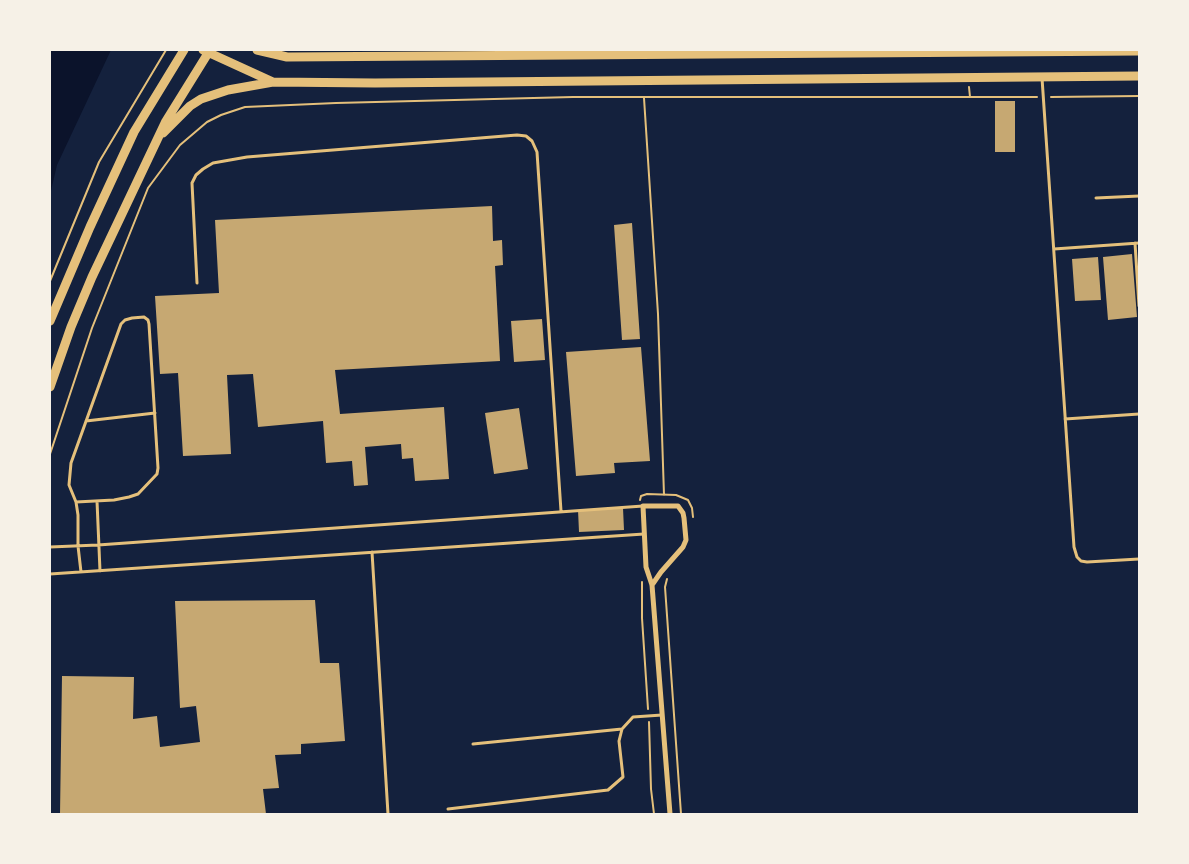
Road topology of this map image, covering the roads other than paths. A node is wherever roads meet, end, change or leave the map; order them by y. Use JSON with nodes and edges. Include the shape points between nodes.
{"nodes":[{"id":1,"x":184,"y":50,"type":"edge"},
{"id":2,"x":257,"y":50,"type":"edge"},
{"id":3,"x":207,"y":51,"type":"edge"},
{"id":4,"x":267,"y":51,"type":"edge"},
{"id":5,"x":1139,"y":51,"type":"edge"},
{"id":6,"x":1042,"y":76,"type":"junction"},
{"id":7,"x":1139,"y":76,"type":"edge"},
{"id":8,"x":273,"y":82,"type":"junction"},
{"id":9,"x":158,"y":138,"type":"junction"},
{"id":10,"x":1139,"y":196,"type":"edge"},
{"id":11,"x":1096,"y":198,"type":"dead end"},
{"id":12,"x":1137,"y":243,"type":"edge"},
{"id":13,"x":1054,"y":249,"type":"junction"},
{"id":14,"x":197,"y":283,"type":"dead end"},
{"id":15,"x":1139,"y":306,"type":"edge"},
{"id":16,"x":50,"y":322,"type":"edge"},
{"id":17,"x":50,"y":387,"type":"edge"},
{"id":18,"x":155,"y":413,"type":"junction"},
{"id":19,"x":1139,"y":414,"type":"edge"},
{"id":20,"x":1065,"y":419,"type":"junction"},
{"id":21,"x":86,"y":421,"type":"junction"},
{"id":22,"x":96,"y":501,"type":"junction"},
{"id":23,"x":76,"y":502,"type":"junction"},
{"id":24,"x":641,"y":506,"type":"junction"},
{"id":25,"x":561,"y":511,"type":"junction"},
{"id":26,"x":644,"y":534,"type":"junction"},
{"id":27,"x":98,"y":545,"type":"junction"},
{"id":28,"x":78,"y":546,"type":"junction"},
{"id":29,"x":50,"y":547,"type":"edge"},
{"id":30,"x":372,"y":552,"type":"junction"},
{"id":31,"x":1139,"y":559,"type":"edge"},
{"id":32,"x":100,"y":571,"type":"junction"},
{"id":33,"x":81,"y":572,"type":"junction"},
{"id":34,"x":50,"y":574,"type":"edge"},
{"id":35,"x":652,"y":585,"type":"junction"},
{"id":36,"x":662,"y":715,"type":"junction"},
{"id":37,"x":622,"y":729,"type":"junction"},
{"id":38,"x":473,"y":744,"type":"dead end"},
{"id":39,"x":448,"y":809,"type":"dead end"},
{"id":40,"x":388,"y":814,"type":"edge"},
{"id":41,"x":670,"y":814,"type":"edge"}],
"edges":[{"from":1,"to":16,"type":"street","via":[[134,132]]},
{"from":2,"to":4,"type":"street"},
{"from":3,"to":8,"type":"street"},
{"from":3,"to":9,"type":"street"},
{"from":4,"to":5,"type":"street","via":[[287,56]]},
{"from":6,"to":7,"type":"street"},
{"from":6,"to":8,"type":"street"},
{"from":6,"to":13,"type":"lane"},
{"from":8,"to":9,"type":"street","via":[[228,90],[202,99],[190,106]]},
{"from":9,"to":17,"type":"street","via":[[92,277]]},
{"from":10,"to":11,"type":"lane"},
{"from":12,"to":13,"type":"lane"},
{"from":12,"to":15,"type":"lane"},
{"from":13,"to":20,"type":"lane"},
{"from":14,"to":25,"type":"lane","via":[[192,183],[196,175],[213,163],[247,157],[526,136],[537,152]]},
{"from":18,"to":21,"type":"lane"},
{"from":18,"to":21,"type":"lane","via":[[149,324],[147,318],[132,318],[121,324]]},
{"from":18,"to":22,"type":"lane","via":[[157,474],[138,494]]},
{"from":19,"to":20,"type":"lane"},
{"from":20,"to":31,"type":"lane","via":[[1077,557],[1087,562]]},
{"from":21,"to":23,"type":"lane","via":[[71,463],[69,485]]},
{"from":22,"to":23,"type":"lane"},
{"from":22,"to":27,"type":"lane"},
{"from":23,"to":28,"type":"lane"},
{"from":24,"to":25,"type":"lane"},
{"from":24,"to":26,"type":"street"},
{"from":24,"to":35,"type":"street","via":[[678,506],[684,518],[686,540],[683,547]]},
{"from":25,"to":27,"type":"lane"},
{"from":26,"to":30,"type":"lane"},
{"from":26,"to":35,"type":"street","via":[[646,567]]},
{"from":27,"to":28,"type":"lane"},
{"from":27,"to":32,"type":"lane"},
{"from":28,"to":29,"type":"lane"},
{"from":28,"to":33,"type":"lane"},
{"from":30,"to":32,"type":"lane"},
{"from":30,"to":40,"type":"lane"},
{"from":32,"to":33,"type":"lane"},
{"from":33,"to":34,"type":"lane"},
{"from":35,"to":36,"type":"street"},
{"from":36,"to":37,"type":"lane","via":[[633,717]]},
{"from":36,"to":41,"type":"street"},
{"from":37,"to":38,"type":"lane"},
{"from":37,"to":39,"type":"lane","via":[[619,741],[624,777],[608,790]]}]}
